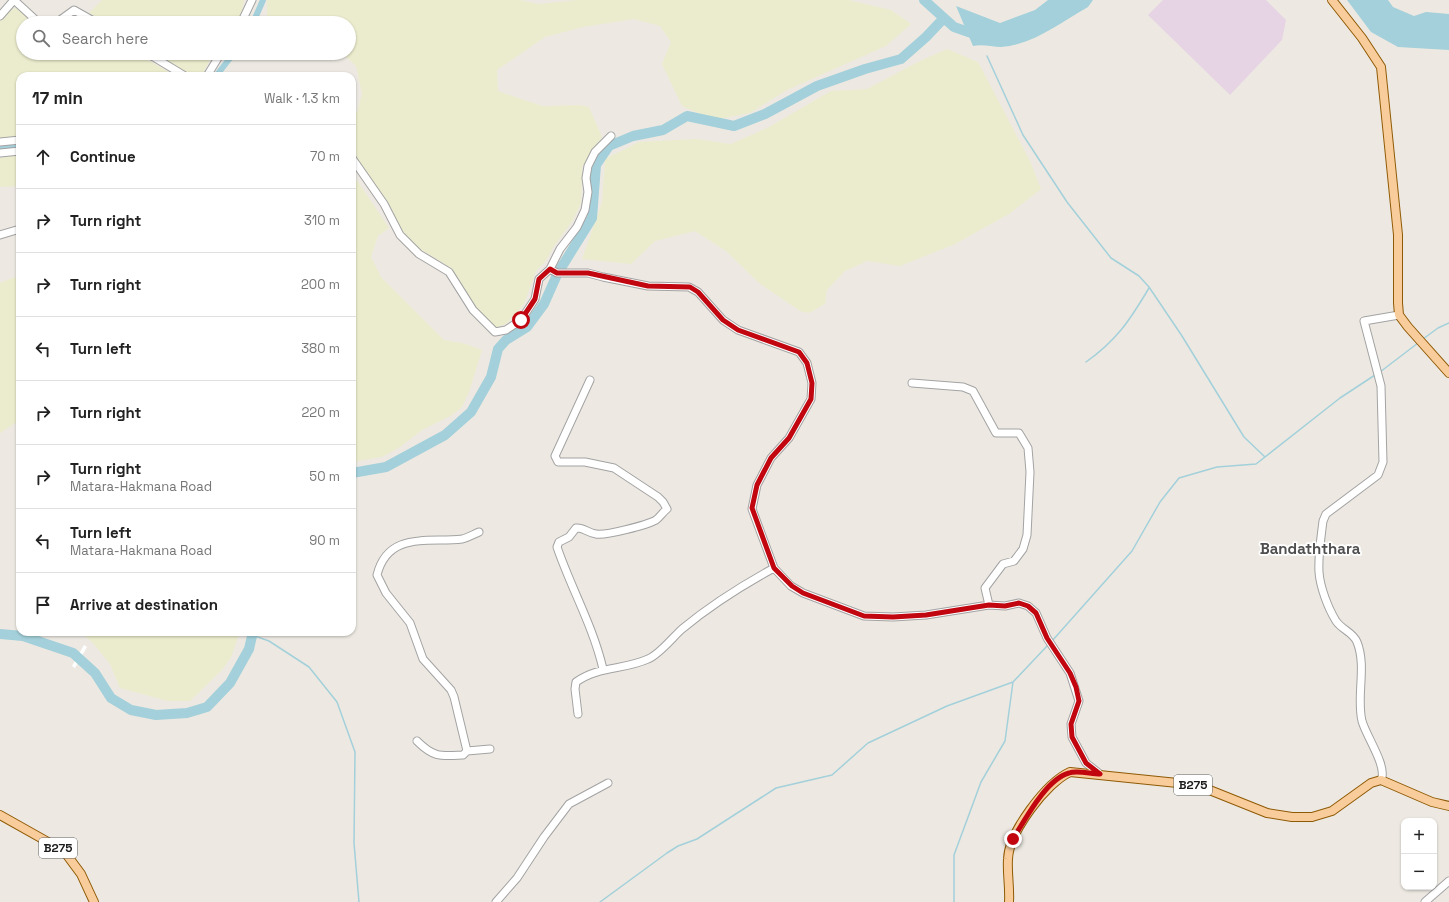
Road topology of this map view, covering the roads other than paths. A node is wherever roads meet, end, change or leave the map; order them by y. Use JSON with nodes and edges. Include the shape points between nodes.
{"nodes":[{"id":1,"x":14,"y":0,"type":"edge"},
{"id":2,"x":252,"y":0,"type":"edge"},
{"id":3,"x":1332,"y":0,"type":"edge"},
{"id":4,"x":0,"y":16,"type":"edge"},
{"id":5,"x":31,"y":16,"type":"edge"},
{"id":6,"x":66,"y":16,"type":"edge"},
{"id":7,"x":84,"y":16,"type":"edge"},
{"id":8,"x":244,"y":16,"type":"edge"},
{"id":9,"x":159,"y":60,"type":"edge"},
{"id":10,"x":217,"y":60,"type":"edge"},
{"id":11,"x":179,"y":72,"type":"edge"},
{"id":12,"x":209,"y":72,"type":"edge"},
{"id":13,"x":610,"y":136,"type":"dead end"},
{"id":14,"x":16,"y":140,"type":"edge"},
{"id":15,"x":0,"y":142,"type":"edge"},
{"id":16,"x":16,"y":151,"type":"edge"},
{"id":17,"x":0,"y":153,"type":"edge"},
{"id":18,"x":356,"y":164,"type":"edge"},
{"id":19,"x":16,"y":230,"type":"edge"},
{"id":20,"x":0,"y":235,"type":"edge"},
{"id":21,"x":550,"y":269,"type":"junction"},
{"id":22,"x":1399,"y":315,"type":"junction"},
{"id":23,"x":1449,"y":374,"type":"edge"},
{"id":24,"x":590,"y":380,"type":"dead end"},
{"id":25,"x":912,"y":383,"type":"dead end"},
{"id":26,"x":479,"y":532,"type":"dead end"},
{"id":27,"x":774,"y":568,"type":"junction"},
{"id":28,"x":989,"y":605,"type":"junction"},
{"id":29,"x":603,"y":669,"type":"junction"},
{"id":30,"x":578,"y":714,"type":"dead end"},
{"id":31,"x":417,"y":741,"type":"dead end"},
{"id":32,"x":490,"y":749,"type":"dead end"},
{"id":33,"x":467,"y":751,"type":"junction"},
{"id":34,"x":1100,"y":774,"type":"junction"},
{"id":35,"x":1380,"y":780,"type":"junction"},
{"id":36,"x":608,"y":783,"type":"dead end"},
{"id":37,"x":1449,"y":806,"type":"edge"},
{"id":38,"x":0,"y":815,"type":"edge"},
{"id":39,"x":1449,"y":881,"type":"edge"},
{"id":40,"x":94,"y":902,"type":"edge"},
{"id":41,"x":496,"y":902,"type":"edge"},
{"id":42,"x":1009,"y":902,"type":"edge"},
{"id":43,"x":1425,"y":902,"type":"edge"}],
"edges":[{"from":1,"to":4,"type":"street"},
{"from":1,"to":5,"type":"street"},
{"from":2,"to":8,"type":"street"},
{"from":3,"to":22,"type":"main road","via":[[1381,67],[1398,235]]},
{"from":6,"to":7,"type":"street","via":[[74,10]]},
{"from":9,"to":11,"type":"street"},
{"from":10,"to":12,"type":"street"},
{"from":13,"to":21,"type":"street","via":[[595,152],[588,166],[585,210]]},
{"from":14,"to":15,"type":"street"},
{"from":16,"to":17,"type":"street"},
{"from":18,"to":21,"type":"street","via":[[384,204],[400,235],[419,254],[449,272],[473,310],[495,332],[506,330],[521,320],[535,299],[539,279]]},
{"from":19,"to":20,"type":"street"},
{"from":21,"to":27,"type":"street","via":[[557,273],[588,273],[648,286],[690,287],[698,292],[723,320],[738,330],[799,352],[807,363],[812,383],[811,399],[789,438],[771,458],[757,485],[752,508]]},
{"from":22,"to":23,"type":"main road"},
{"from":22,"to":35,"type":"street","via":[[1364,322],[1382,386],[1383,462],[1378,475],[1326,514],[1323,520],[1319,573],[1336,621],[1357,641],[1360,654],[1361,715],[1365,731],[1382,767],[1383,776]]},
{"from":24,"to":29,"type":"street","via":[[555,456],[556,459],[558,462],[585,462],[614,468],[658,496],[667,509],[656,520],[607,533],[596,534],[580,527],[576,528],[569,537],[559,542],[557,547],[570,585],[591,630]]},
{"from":25,"to":28,"type":"street","via":[[963,387],[973,392],[996,433],[1019,433],[1028,448],[1030,472],[1027,535],[1023,549],[1014,561],[1003,564],[984,588]]},
{"from":26,"to":33,"type":"street","via":[[464,539],[421,539],[408,542],[388,553],[380,562],[377,575],[386,593],[410,623],[424,659],[454,697]]},
{"from":27,"to":28,"type":"street","via":[[803,593],[864,616],[926,615]]},
{"from":27,"to":29,"type":"street","via":[[730,592],[682,629],[649,659]]},
{"from":28,"to":34,"type":"street","via":[[1005,606],[1019,603],[1036,613],[1076,687],[1079,701],[1071,724],[1072,737],[1086,763]]},
{"from":29,"to":30,"type":"street","via":[[576,682]]},
{"from":31,"to":33,"type":"street","via":[[428,752],[439,756],[463,755]]},
{"from":32,"to":33,"type":"street"},
{"from":34,"to":35,"type":"main road","number":"B275","via":[[1197,785],[1267,813],[1292,817],[1312,817],[1332,811],[1371,783]]},
{"from":34,"to":42,"type":"main road","number":"B275","via":[[1070,772],[1060,777],[1047,789],[1030,812],[1013,839],[1008,858]]},
{"from":35,"to":37,"type":"main road","via":[[1432,802]]},
{"from":36,"to":41,"type":"street","via":[[569,804],[517,878]]},
{"from":38,"to":40,"type":"main road","number":"B275","via":[[64,851],[81,874]]},
{"from":39,"to":43,"type":"street"}]}
